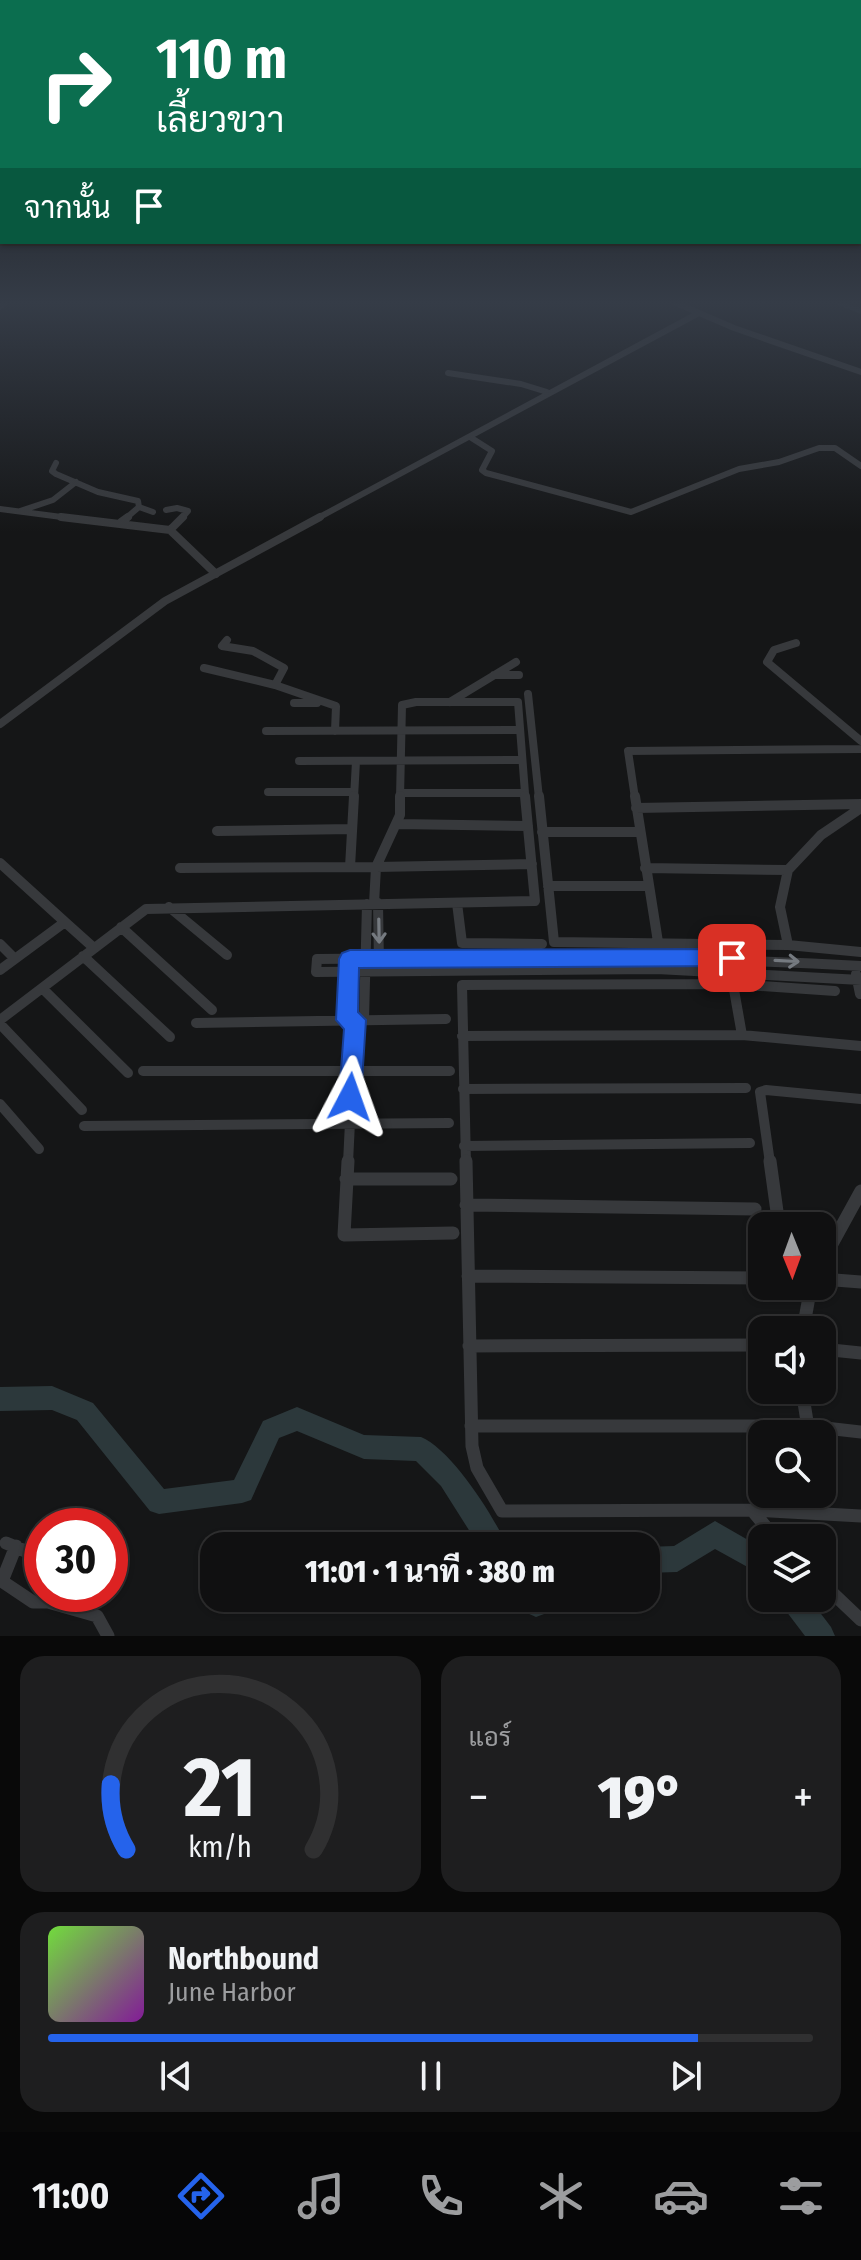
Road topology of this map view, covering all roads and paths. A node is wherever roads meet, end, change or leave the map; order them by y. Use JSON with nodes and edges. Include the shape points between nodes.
{"nodes":[{"id":1,"x":490,"y":379,"type":"edge"},
{"id":2,"x":571,"y":379,"type":"edge"},
{"id":3,"x":547,"y":392,"type":"junction"},
{"id":4,"x":470,"y":437,"type":"junction"},
{"id":5,"x":56,"y":463,"type":"dead end"},
{"id":6,"x":861,"y":466,"type":"edge"},
{"id":7,"x":76,"y":482,"type":"junction"},
{"id":8,"x":139,"y":507,"type":"junction"},
{"id":9,"x":0,"y":509,"type":"edge"},
{"id":10,"x":166,"y":510,"type":"dead end"},
{"id":11,"x":16,"y":512,"type":"junction"},
{"id":12,"x":153,"y":512,"type":"dead end"},
{"id":13,"x":121,"y":522,"type":"junction"},
{"id":14,"x":170,"y":530,"type":"junction"},
{"id":15,"x":216,"y":574,"type":"junction"},
{"id":16,"x":227,"y":640,"type":"dead end"},
{"id":17,"x":796,"y":643,"type":"dead end"},
{"id":18,"x":516,"y":662,"type":"dead end"},
{"id":19,"x":204,"y":668,"type":"dead end"},
{"id":20,"x":491,"y":675,"type":"junction"},
{"id":21,"x":519,"y":675,"type":"dead end"},
{"id":22,"x":275,"y":685,"type":"junction"},
{"id":23,"x":528,"y":694,"type":"dead end"},
{"id":24,"x":450,"y":702,"type":"junction"},
{"id":25,"x":294,"y":703,"type":"dead end"},
{"id":26,"x":329,"y":704,"type":"junction"},
{"id":27,"x":0,"y":724,"type":"edge"},
{"id":28,"x":520,"y":730,"type":"junction"},
{"id":29,"x":266,"y":731,"type":"dead end"},
{"id":30,"x":335,"y":731,"type":"junction"},
{"id":31,"x":402,"y":731,"type":"junction"},
{"id":32,"x":861,"y":741,"type":"edge"},
{"id":33,"x":861,"y":749,"type":"edge"},
{"id":34,"x":522,"y":760,"type":"junction"},
{"id":35,"x":299,"y":761,"type":"dead end"},
{"id":36,"x":356,"y":761,"type":"junction"},
{"id":37,"x":401,"y":761,"type":"junction"},
{"id":38,"x":268,"y":792,"type":"dead end"},
{"id":39,"x":354,"y":792,"type":"junction"},
{"id":40,"x":401,"y":793,"type":"junction"},
{"id":41,"x":525,"y":793,"type":"junction"},
{"id":42,"x":861,"y":806,"type":"edge"},
{"id":43,"x":636,"y":808,"type":"junction"},
{"id":44,"x":398,"y":824,"type":"junction"},
{"id":45,"x":528,"y":826,"type":"junction"},
{"id":46,"x":352,"y":829,"type":"junction"},
{"id":47,"x":217,"y":831,"type":"dead end"},
{"id":48,"x":542,"y":832,"type":"junction"},
{"id":49,"x":640,"y":832,"type":"junction"},
{"id":50,"x":0,"y":863,"type":"edge"},
{"id":51,"x":532,"y":864,"type":"junction"},
{"id":52,"x":350,"y":867,"type":"junction"},
{"id":53,"x":376,"y":867,"type":"junction"},
{"id":54,"x":180,"y":868,"type":"dead end"},
{"id":55,"x":645,"y":868,"type":"junction"},
{"id":56,"x":788,"y":870,"type":"junction"},
{"id":57,"x":548,"y":886,"type":"junction"},
{"id":58,"x":648,"y":886,"type":"junction"},
{"id":59,"x":457,"y":903,"type":"junction"},
{"id":60,"x":373,"y":904,"type":"junction"},
{"id":61,"x":169,"y":907,"type":"junction"},
{"id":62,"x":65,"y":922,"type":"junction"},
{"id":63,"x":121,"y":927,"type":"junction"},
{"id":64,"x":658,"y":942,"type":"junction"},
{"id":65,"x":0,"y":944,"type":"edge"},
{"id":66,"x":542,"y":944,"type":"dead end"},
{"id":67,"x":788,"y":945,"type":"junction"},
{"id":68,"x":94,"y":948,"type":"junction"},
{"id":69,"x":861,"y":952,"type":"edge"},
{"id":70,"x":227,"y":955,"type":"dead end"},
{"id":71,"x":83,"y":956,"type":"junction"},
{"id":72,"x":462,"y":957,"type":"junction"},
{"id":73,"x":732,"y":958,"type":"junction"},
{"id":74,"x":15,"y":959,"type":"junction"},
{"id":75,"x":350,"y":959,"type":"junction"},
{"id":76,"x":366,"y":959,"type":"junction"},
{"id":77,"x":379,"y":959,"type":"junction"},
{"id":78,"x":570,"y":963,"type":"junction"},
{"id":79,"x":858,"y":966,"type":"edge"},
{"id":80,"x":0,"y":970,"type":"edge"},
{"id":81,"x":461,"y":970,"type":"junction"},
{"id":82,"x":735,"y":970,"type":"junction"},
{"id":83,"x":372,"y":971,"type":"junction"},
{"id":84,"x":349,"y":972,"type":"junction"},
{"id":85,"x":859,"y":980,"type":"edge"},
{"id":86,"x":733,"y":984,"type":"junction"},
{"id":87,"x":42,"y":988,"type":"junction"},
{"id":88,"x":835,"y":991,"type":"dead end"},
{"id":89,"x":860,"y":1000,"type":"edge"},
{"id":90,"x":212,"y":1010,"type":"dead end"},
{"id":91,"x":446,"y":1019,"type":"dead end"},
{"id":92,"x":355,"y":1020,"type":"junction"},
{"id":93,"x":0,"y":1022,"type":"edge"},
{"id":94,"x":196,"y":1023,"type":"dead end"},
{"id":95,"x":742,"y":1035,"type":"junction"},
{"id":96,"x":462,"y":1036,"type":"junction"},
{"id":97,"x":170,"y":1037,"type":"dead end"},
{"id":98,"x":861,"y":1046,"type":"edge"},
{"id":99,"x":143,"y":1071,"type":"dead end"},
{"id":100,"x":352,"y":1071,"type":"junction"},
{"id":101,"x":450,"y":1071,"type":"dead end"},
{"id":102,"x":128,"y":1073,"type":"dead end"},
{"id":103,"x":746,"y":1088,"type":"dead end"},
{"id":104,"x":463,"y":1089,"type":"junction"},
{"id":105,"x":861,"y":1099,"type":"edge"},
{"id":106,"x":0,"y":1104,"type":"edge"},
{"id":107,"x":82,"y":1110,"type":"dead end"},
{"id":108,"x":348,"y":1123,"type":"junction"},
{"id":109,"x":449,"y":1123,"type":"dead end"},
{"id":110,"x":84,"y":1126,"type":"dead end"},
{"id":111,"x":750,"y":1143,"type":"dead end"},
{"id":112,"x":464,"y":1146,"type":"junction"},
{"id":113,"x":39,"y":1149,"type":"dead end"},
{"id":114,"x":346,"y":1179,"type":"junction"},
{"id":115,"x":451,"y":1179,"type":"dead end"},
{"id":116,"x":861,"y":1191,"type":"edge"},
{"id":117,"x":466,"y":1205,"type":"junction"},
{"id":118,"x":755,"y":1209,"type":"dead end"},
{"id":119,"x":777,"y":1212,"type":"edge"},
{"id":120,"x":856,"y":1215,"type":"edge"},
{"id":121,"x":453,"y":1233,"type":"dead end"},
{"id":122,"x":836,"y":1243,"type":"edge"},
{"id":123,"x":468,"y":1276,"type":"junction"},
{"id":124,"x":748,"y":1278,"type":"edge"},
{"id":125,"x":836,"y":1280,"type":"edge"},
{"id":126,"x":861,"y":1282,"type":"edge"},
{"id":127,"x":748,"y":1345,"type":"edge"},
{"id":128,"x":469,"y":1346,"type":"junction"},
{"id":129,"x":836,"y":1350,"type":"edge"},
{"id":130,"x":861,"y":1353,"type":"edge"},
{"id":131,"x":471,"y":1426,"type":"junction"},
{"id":132,"x":748,"y":1426,"type":"edge"},
{"id":133,"x":836,"y":1431,"type":"edge"},
{"id":134,"x":861,"y":1432,"type":"edge"},
{"id":135,"x":819,"y":1508,"type":"edge"},
{"id":136,"x":752,"y":1510,"type":"junction"},
{"id":137,"x":820,"y":1513,"type":"junction"},
{"id":138,"x":861,"y":1516,"type":"edge"},
{"id":139,"x":764,"y":1524,"type":"edge"},
{"id":140,"x":24,"y":1550,"type":"edge"},
{"id":141,"x":1,"y":1580,"type":"edge"},
{"id":142,"x":24,"y":1596,"type":"edge"},
{"id":143,"x":836,"y":1596,"type":"edge"},
{"id":144,"x":87,"y":1612,"type":"edge"},
{"id":145,"x":861,"y":1620,"type":"edge"},
{"id":146,"x":108,"y":1636,"type":"edge"}],
"edges":[{"from":1,"to":3,"type":"street"},
{"from":2,"to":3,"type":"street"},
{"from":3,"to":4,"type":"street"},
{"from":4,"to":6,"type":"street","via":[[492,451],[482,470],[486,473],[631,512],[739,469],[819,448],[835,448]]},
{"from":4,"to":15,"type":"street"},
{"from":5,"to":7,"type":"street","via":[[52,471]]},
{"from":7,"to":8,"type":"street","via":[[138,501]]},
{"from":7,"to":11,"type":"street","via":[[53,500]]},
{"from":8,"to":12,"type":"street"},
{"from":8,"to":13,"type":"street"},
{"from":9,"to":11,"type":"street"},
{"from":10,"to":14,"type":"street","via":[[188,511]]},
{"from":11,"to":13,"type":"street"},
{"from":13,"to":14,"type":"street"},
{"from":14,"to":15,"type":"street"},
{"from":15,"to":27,"type":"street","via":[[126,628]]},
{"from":16,"to":22,"type":"street","via":[[222,646],[253,651],[284,668]]},
{"from":17,"to":32,"type":"street","via":[[771,652],[767,662]]},
{"from":18,"to":20,"type":"street"},
{"from":19,"to":22,"type":"street"},
{"from":20,"to":21,"type":"street"},
{"from":20,"to":24,"type":"street"},
{"from":22,"to":26,"type":"street"},
{"from":23,"to":48,"type":"street"},
{"from":24,"to":28,"type":"street","via":[[518,702]]},
{"from":24,"to":31,"type":"street","via":[[402,705]]},
{"from":25,"to":26,"type":"street"},
{"from":26,"to":30,"type":"street","via":[[336,706]]},
{"from":28,"to":31,"type":"street"},
{"from":28,"to":34,"type":"street"},
{"from":29,"to":30,"type":"street"},
{"from":30,"to":31,"type":"street"},
{"from":31,"to":37,"type":"street"},
{"from":33,"to":43,"type":"street","via":[[628,751]]},
{"from":34,"to":37,"type":"street"},
{"from":34,"to":41,"type":"street"},
{"from":35,"to":36,"type":"street"},
{"from":36,"to":37,"type":"street"},
{"from":36,"to":39,"type":"street"},
{"from":37,"to":40,"type":"street"},
{"from":38,"to":39,"type":"street"},
{"from":39,"to":46,"type":"street"},
{"from":40,"to":41,"type":"street"},
{"from":40,"to":44,"type":"street"},
{"from":41,"to":45,"type":"street"},
{"from":42,"to":43,"type":"street"},
{"from":42,"to":56,"type":"street","via":[[821,835]]},
{"from":43,"to":49,"type":"street"},
{"from":44,"to":45,"type":"street"},
{"from":44,"to":53,"type":"street"},
{"from":45,"to":51,"type":"street"},
{"from":46,"to":47,"type":"street"},
{"from":46,"to":52,"type":"street"},
{"from":48,"to":49,"type":"street"},
{"from":48,"to":57,"type":"street"},
{"from":49,"to":55,"type":"street"},
{"from":50,"to":62,"type":"street"},
{"from":51,"to":53,"type":"street"},
{"from":51,"to":59,"type":"street","via":[[537,898],[533,902]]},
{"from":52,"to":53,"type":"street"},
{"from":52,"to":54,"type":"street"},
{"from":53,"to":60,"type":"street"},
{"from":55,"to":56,"type":"street"},
{"from":55,"to":58,"type":"street"},
{"from":56,"to":67,"type":"street","via":[[780,907]]},
{"from":57,"to":58,"type":"street"},
{"from":57,"to":64,"type":"street","via":[[554,942]]},
{"from":58,"to":64,"type":"street"},
{"from":59,"to":60,"type":"street"},
{"from":59,"to":66,"type":"street","via":[[462,943]]},
{"from":60,"to":61,"type":"street"},
{"from":60,"to":76,"type":"street"},
{"from":60,"to":77,"type":"street","one_way":true},
{"from":61,"to":63,"type":"street","via":[[146,909]]},
{"from":61,"to":70,"type":"street"},
{"from":62,"to":68,"type":"street"},
{"from":62,"to":74,"type":"street"},
{"from":63,"to":68,"type":"street"},
{"from":63,"to":90,"type":"street"},
{"from":64,"to":67,"type":"street"},
{"from":65,"to":74,"type":"street"},
{"from":67,"to":69,"type":"street"},
{"from":68,"to":71,"type":"street"},
{"from":71,"to":87,"type":"street"},
{"from":71,"to":97,"type":"street"},
{"from":72,"to":77,"type":"street"},
{"from":72,"to":78,"type":"street"},
{"from":72,"to":81,"type":"street"},
{"from":73,"to":78,"type":"street"},
{"from":73,"to":79,"type":"street","one_way":true},
{"from":73,"to":82,"type":"street"},
{"from":74,"to":80,"type":"street"},
{"from":75,"to":76,"type":"street"},
{"from":75,"to":84,"type":"street"},
{"from":75,"to":84,"type":"street","via":[[317,959],[316,972]]},
{"from":76,"to":77,"type":"street"},
{"from":76,"to":83,"type":"street"},
{"from":77,"to":83,"type":"street"},
{"from":78,"to":81,"type":"street"},
{"from":78,"to":82,"type":"street"},
{"from":79,"to":85,"type":"street"},
{"from":81,"to":83,"type":"street"},
{"from":82,"to":85,"type":"street"},
{"from":83,"to":84,"type":"street"},
{"from":83,"to":92,"type":"street"},
{"from":84,"to":92,"type":"street"},
{"from":85,"to":89,"type":"street"},
{"from":86,"to":88,"type":"street"},
{"from":86,"to":95,"type":"street"},
{"from":86,"to":96,"type":"street","via":[[462,985]]},
{"from":87,"to":93,"type":"street"},
{"from":87,"to":102,"type":"street"},
{"from":91,"to":92,"type":"street"},
{"from":92,"to":94,"type":"street"},
{"from":92,"to":100,"type":"street"},
{"from":93,"to":107,"type":"street"},
{"from":95,"to":96,"type":"street"},
{"from":95,"to":98,"type":"street"},
{"from":96,"to":104,"type":"street"},
{"from":99,"to":100,"type":"street"},
{"from":100,"to":101,"type":"street"},
{"from":100,"to":108,"type":"street"},
{"from":103,"to":104,"type":"street"},
{"from":104,"to":112,"type":"street"},
{"from":105,"to":119,"type":"street","via":[[760,1092]]},
{"from":106,"to":113,"type":"street"},
{"from":108,"to":109,"type":"street"},
{"from":108,"to":110,"type":"street"},
{"from":108,"to":114,"type":"street"},
{"from":111,"to":112,"type":"street"},
{"from":112,"to":117,"type":"street"},
{"from":114,"to":115,"type":"street"},
{"from":114,"to":121,"type":"street","via":[[344,1235]]},
{"from":116,"to":120,"type":"street"},
{"from":117,"to":118,"type":"street"},
{"from":117,"to":123,"type":"street"},
{"from":120,"to":122,"type":"street"},
{"from":123,"to":124,"type":"street"},
{"from":123,"to":128,"type":"street"},
{"from":125,"to":126,"type":"street"},
{"from":127,"to":128,"type":"street"},
{"from":128,"to":131,"type":"street"},
{"from":129,"to":130,"type":"street"},
{"from":131,"to":132,"type":"street"},
{"from":131,"to":136,"type":"street","via":[[477,1468],[502,1511]]},
{"from":133,"to":134,"type":"street"},
{"from":135,"to":137,"type":"street"},
{"from":136,"to":137,"type":"street"},
{"from":136,"to":139,"type":"street"},
{"from":137,"to":138,"type":"street"},
{"from":140,"to":141,"type":"street","via":[[11,1545]]},
{"from":141,"to":142,"type":"street"},
{"from":143,"to":145,"type":"street"},
{"from":144,"to":146,"type":"street","via":[[97,1616]]}]}
